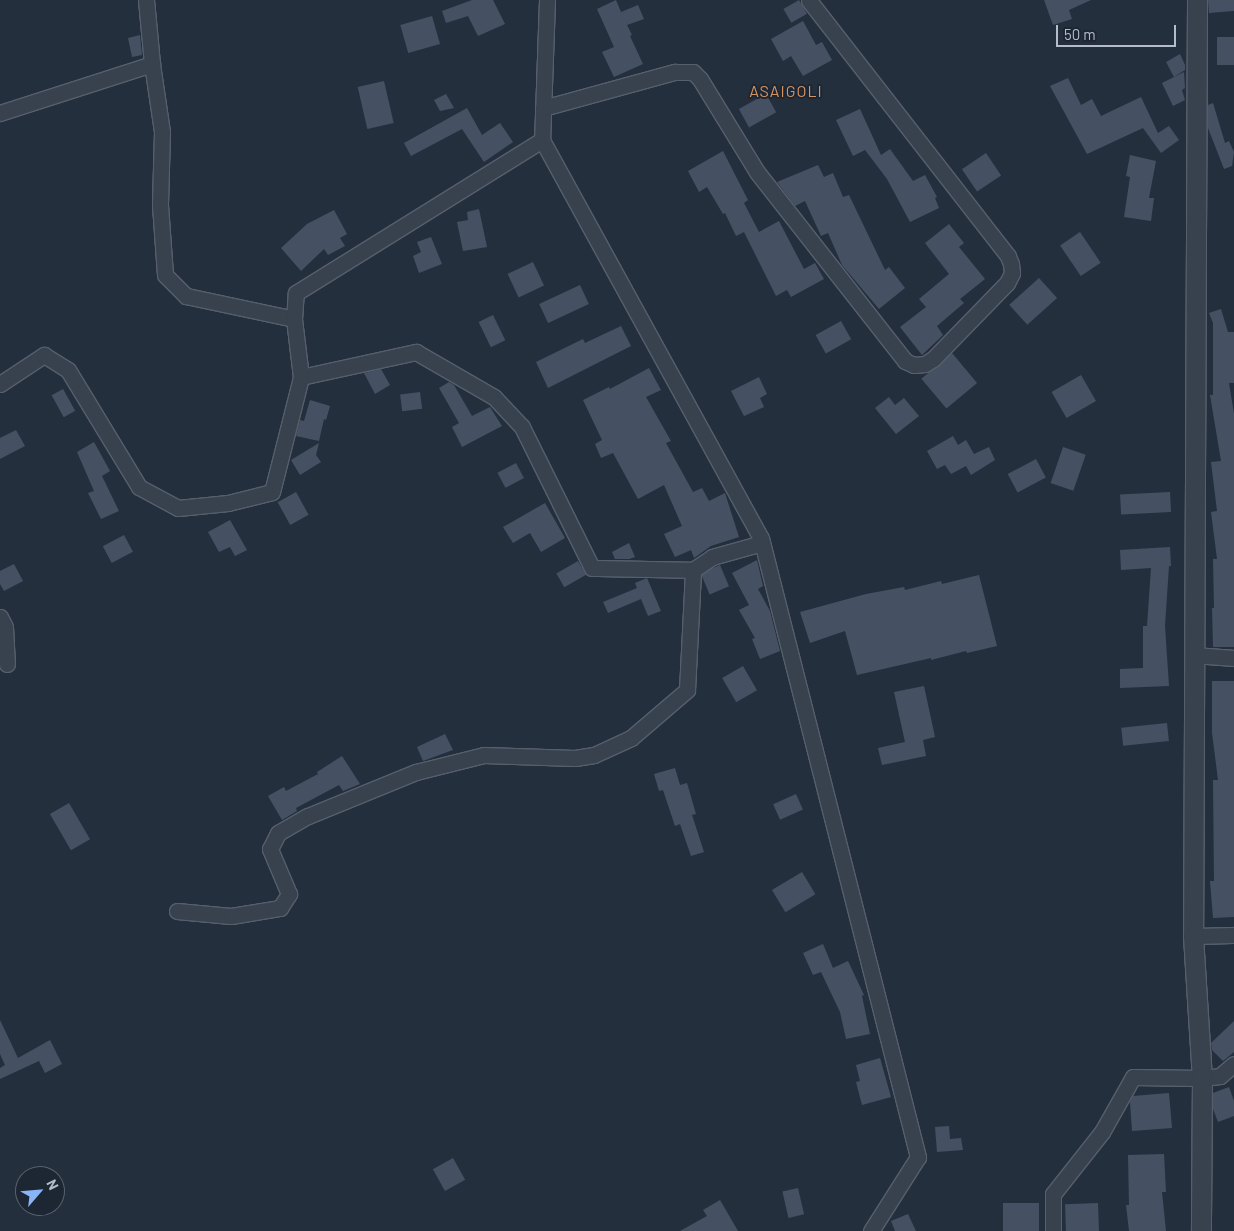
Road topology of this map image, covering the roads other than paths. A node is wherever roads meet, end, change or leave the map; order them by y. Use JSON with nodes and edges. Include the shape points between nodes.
{"nodes":[{"id":1,"x":146,"y":0,"type":"edge"},
{"id":2,"x":547,"y":0,"type":"edge"},
{"id":3,"x":808,"y":0,"type":"edge"},
{"id":4,"x":1197,"y":0,"type":"edge"},
{"id":5,"x":152,"y":64,"type":"junction"},
{"id":6,"x":543,"y":108,"type":"junction"},
{"id":7,"x":0,"y":113,"type":"edge"},
{"id":8,"x":542,"y":140,"type":"junction"},
{"id":9,"x":294,"y":320,"type":"junction"},
{"id":10,"x":301,"y":377,"type":"junction"},
{"id":11,"x":0,"y":384,"type":"edge"},
{"id":12,"x":762,"y":543,"type":"junction"},
{"id":13,"x":693,"y":570,"type":"junction"},
{"id":14,"x":0,"y":617,"type":"edge"},
{"id":15,"x":1194,"y":655,"type":"junction"},
{"id":16,"x":1234,"y":658,"type":"edge"},
{"id":17,"x":7,"y":664,"type":"dead end"},
{"id":18,"x":178,"y":911,"type":"dead end"},
{"id":19,"x":1234,"y":935,"type":"edge"},
{"id":20,"x":1193,"y":936,"type":"junction"},
{"id":21,"x":1234,"y":1064,"type":"edge"},
{"id":22,"x":1202,"y":1078,"type":"junction"},
{"id":23,"x":871,"y":1231,"type":"edge"},
{"id":24,"x":1053,"y":1231,"type":"edge"},
{"id":25,"x":1201,"y":1231,"type":"edge"}],
"edges":[{"from":1,"to":5,"type":"street"},
{"from":2,"to":6,"type":"street"},
{"from":3,"to":6,"type":"street","via":[[1011,264],[1012,274],[1008,283],[934,359],[925,364],[914,365],[904,361],[757,172],[693,72],[675,72]]},
{"from":4,"to":15,"type":"street"},
{"from":5,"to":7,"type":"street"},
{"from":5,"to":9,"type":"street","via":[[162,132],[160,205],[165,275],[186,296]]},
{"from":6,"to":8,"type":"street"},
{"from":8,"to":9,"type":"street","via":[[296,293]]},
{"from":8,"to":12,"type":"street"},
{"from":9,"to":10,"type":"street"},
{"from":10,"to":11,"type":"street","via":[[272,492],[228,503],[178,508],[139,487],[68,370],[44,354]]},
{"from":10,"to":13,"type":"street","via":[[416,352],[494,397],[522,427],[592,568]]},
{"from":12,"to":13,"type":"street","via":[[712,557]]},
{"from":12,"to":23,"type":"street","via":[[918,1157]]},
{"from":13,"to":18,"type":"street","via":[[687,690],[631,738],[594,755],[574,758],[484,755],[416,772],[308,816],[278,833],[270,849],[289,894],[280,908],[231,916]]},
{"from":14,"to":17,"type":"street","via":[[5,627]]},
{"from":15,"to":16,"type":"street"},
{"from":15,"to":20,"type":"street"},
{"from":19,"to":20,"type":"street"},
{"from":20,"to":22,"type":"street"},
{"from":21,"to":22,"type":"street","via":[[1220,1076]]},
{"from":22,"to":24,"type":"street","via":[[1133,1077],[1102,1132],[1053,1194]]},
{"from":22,"to":25,"type":"street"}]}
